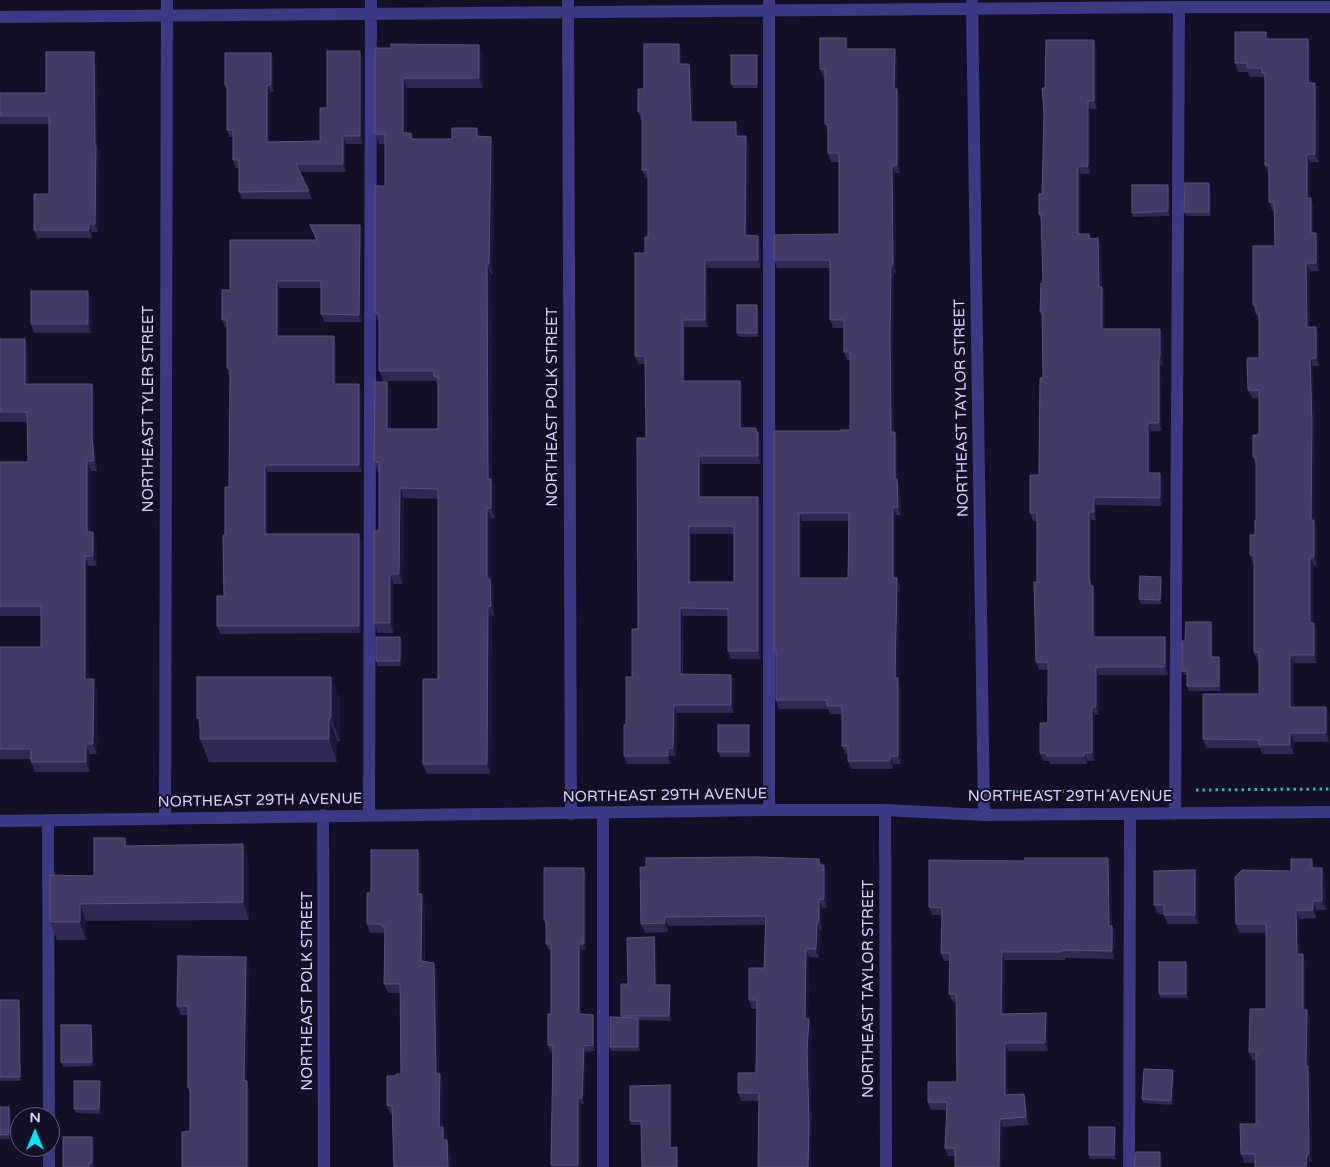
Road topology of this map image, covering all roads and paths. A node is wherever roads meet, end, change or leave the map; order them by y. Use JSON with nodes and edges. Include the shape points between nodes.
{"nodes":[{"id":1,"x":167,"y":0,"type":"edge"},
{"id":2,"x":371,"y":0,"type":"edge"},
{"id":3,"x":972,"y":4,"type":"edge"},
{"id":4,"x":768,"y":5,"type":"edge"},
{"id":5,"x":568,"y":6,"type":"edge"},
{"id":6,"x":1179,"y":6,"type":"junction"},
{"id":7,"x":1330,"y":7,"type":"edge"},
{"id":8,"x":371,"y":14,"type":"junction"},
{"id":9,"x":166,"y":15,"type":"junction"},
{"id":10,"x":0,"y":16,"type":"edge"},
{"id":11,"x":769,"y":810,"type":"junction"},
{"id":12,"x":886,"y":810,"type":"junction"},
{"id":13,"x":1330,"y":812,"type":"edge"},
{"id":14,"x":603,"y":813,"type":"junction"},
{"id":15,"x":571,"y":814,"type":"junction"},
{"id":16,"x":1130,"y":814,"type":"junction"},
{"id":17,"x":1176,"y":814,"type":"junction"},
{"id":18,"x":323,"y":815,"type":"junction"},
{"id":19,"x":984,"y":815,"type":"junction"},
{"id":20,"x":369,"y":816,"type":"junction"},
{"id":21,"x":166,"y":819,"type":"junction"},
{"id":22,"x":48,"y":820,"type":"junction"},
{"id":23,"x":0,"y":821,"type":"edge"},
{"id":24,"x":49,"y":1107,"type":"edge"},
{"id":25,"x":324,"y":1167,"type":"edge"},
{"id":26,"x":603,"y":1167,"type":"edge"},
{"id":27,"x":886,"y":1167,"type":"edge"},
{"id":28,"x":1129,"y":1167,"type":"edge"}],
"edges":[{"from":1,"to":9,"type":"street","name":"NORTHEAST TYLER STREET"},
{"from":2,"to":8,"type":"street"},
{"from":3,"to":4,"type":"street"},
{"from":3,"to":6,"type":"street"},
{"from":3,"to":19,"type":"street","name":"NORTHEAST TAYLOR STREET"},
{"from":4,"to":5,"type":"street"},
{"from":4,"to":11,"type":"street"},
{"from":5,"to":8,"type":"street"},
{"from":5,"to":15,"type":"street","name":"NORTHEAST POLK STREET"},
{"from":6,"to":7,"type":"street"},
{"from":6,"to":17,"type":"street"},
{"from":8,"to":9,"type":"street"},
{"from":8,"to":20,"type":"street"},
{"from":9,"to":10,"type":"street"},
{"from":9,"to":21,"type":"street","name":"NORTHEAST TYLER STREET"},
{"from":11,"to":12,"type":"street","name":"NORTHEAST 29TH AVENUE"},
{"from":11,"to":14,"type":"street","name":"NORTHEAST 29TH AVENUE"},
{"from":12,"to":19,"type":"street","name":"NORTHEAST 29TH AVENUE"},
{"from":12,"to":27,"type":"street","name":"NORTHEAST TAYLOR STREET"},
{"from":13,"to":17,"type":"street","name":"NORTHEAST 29TH AVENUE"},
{"from":14,"to":15,"type":"street","name":"NORTHEAST 29TH AVENUE"},
{"from":14,"to":26,"type":"street"},
{"from":15,"to":20,"type":"street","name":"NORTHEAST 29TH AVENUE"},
{"from":16,"to":17,"type":"street","name":"NORTHEAST 29TH AVENUE"},
{"from":16,"to":19,"type":"street","name":"NORTHEAST 29TH AVENUE"},
{"from":16,"to":28,"type":"street"},
{"from":18,"to":20,"type":"street","name":"NORTHEAST 29TH AVENUE"},
{"from":18,"to":21,"type":"street","name":"NORTHEAST 29TH AVENUE"},
{"from":18,"to":25,"type":"street","name":"NORTHEAST POLK STREET"},
{"from":21,"to":22,"type":"street","name":"NORTHEAST 29TH AVENUE"},
{"from":22,"to":23,"type":"street","name":"NORTHEAST 29TH AVENUE"},
{"from":22,"to":24,"type":"street"}]}
